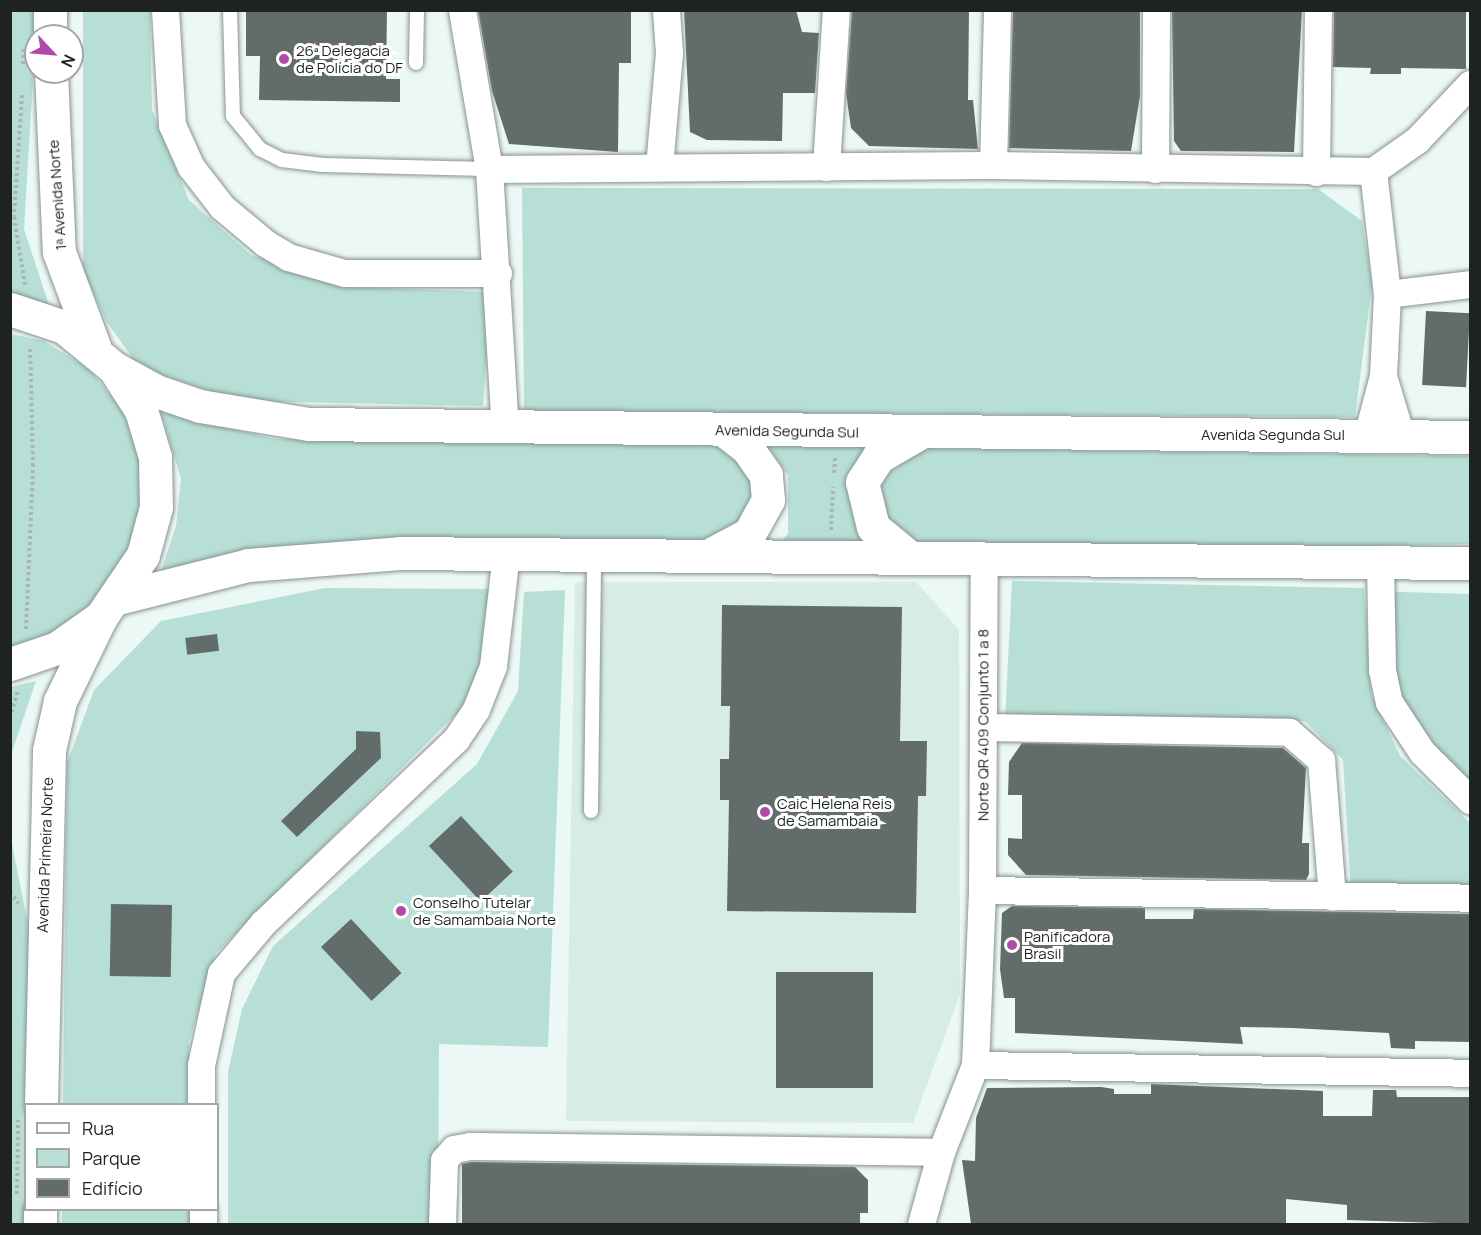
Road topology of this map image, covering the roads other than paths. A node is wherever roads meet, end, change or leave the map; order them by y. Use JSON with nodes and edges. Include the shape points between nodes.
{"nodes":[{"id":1,"x":50,"y":10,"type":"edge"},
{"id":2,"x":165,"y":10,"type":"edge"},
{"id":3,"x":230,"y":10,"type":"edge"},
{"id":4,"x":417,"y":10,"type":"edge"},
{"id":5,"x":462,"y":10,"type":"edge"},
{"id":6,"x":666,"y":10,"type":"edge"},
{"id":7,"x":836,"y":10,"type":"edge"},
{"id":8,"x":997,"y":10,"type":"edge"},
{"id":9,"x":1156,"y":10,"type":"edge"},
{"id":10,"x":1318,"y":10,"type":"edge"},
{"id":11,"x":43,"y":24,"type":"edge"},
{"id":12,"x":416,"y":63,"type":"dead end"},
{"id":13,"x":34,"y":84,"type":"edge"},
{"id":14,"x":1470,"y":84,"type":"edge"},
{"id":15,"x":993,"y":165,"type":"junction"},
{"id":16,"x":659,"y":167,"type":"junction"},
{"id":17,"x":826,"y":167,"type":"junction"},
{"id":18,"x":489,"y":169,"type":"junction"},
{"id":19,"x":1155,"y":169,"type":"junction"},
{"id":20,"x":1373,"y":171,"type":"junction"},
{"id":21,"x":1316,"y":172,"type":"junction"},
{"id":22,"x":498,"y":273,"type":"junction"},
{"id":23,"x":1470,"y":285,"type":"edge"},
{"id":24,"x":1387,"y":294,"type":"junction"},
{"id":25,"x":20,"y":311,"type":"edge"},
{"id":26,"x":105,"y":358,"type":"junction"},
{"id":27,"x":1383,"y":376,"type":"junction"},
{"id":28,"x":505,"y":429,"type":"junction"},
{"id":29,"x":724,"y":430,"type":"junction"},
{"id":30,"x":920,"y":433,"type":"junction"},
{"id":31,"x":1367,"y":436,"type":"junction"},
{"id":32,"x":1401,"y":436,"type":"junction"},
{"id":33,"x":1470,"y":437,"type":"edge"},
{"id":34,"x":594,"y":552,"type":"junction"},
{"id":35,"x":711,"y":553,"type":"junction"},
{"id":36,"x":506,"y":554,"type":"junction"},
{"id":37,"x":908,"y":556,"type":"junction"},
{"id":38,"x":984,"y":560,"type":"junction"},
{"id":39,"x":1380,"y":563,"type":"junction"},
{"id":40,"x":1470,"y":563,"type":"edge"},
{"id":41,"x":110,"y":607,"type":"junction"},
{"id":42,"x":18,"y":661,"type":"edge"},
{"id":43,"x":983,"y":727,"type":"junction"},
{"id":44,"x":1470,"y":800,"type":"edge"},
{"id":45,"x":591,"y":811,"type":"dead end"},
{"id":46,"x":982,"y":890,"type":"junction"},
{"id":47,"x":1332,"y":897,"type":"junction"},
{"id":48,"x":1470,"y":898,"type":"edge"},
{"id":49,"x":975,"y":1065,"type":"junction"},
{"id":50,"x":1470,"y":1074,"type":"edge"},
{"id":51,"x":41,"y":1103,"type":"edge"},
{"id":52,"x":201,"y":1103,"type":"edge"},
{"id":53,"x":941,"y":1152,"type":"junction"},
{"id":54,"x":442,"y":1224,"type":"edge"},
{"id":55,"x":921,"y":1224,"type":"edge"}],
"edges":[{"from":1,"to":11,"type":"main road"},
{"from":2,"to":22,"type":"street","via":[[172,124],[191,167],[222,207],[265,243],[288,257],[344,273]]},
{"from":3,"to":18,"type":"lane","via":[[232,116],[260,149],[282,160],[321,165]]},
{"from":4,"to":12,"type":"lane"},
{"from":5,"to":18,"type":"street"},
{"from":6,"to":16,"type":"street","via":[[669,53]]},
{"from":7,"to":17,"type":"street"},
{"from":8,"to":15,"type":"street"},
{"from":9,"to":19,"type":"street"},
{"from":10,"to":21,"type":"street"},
{"from":13,"to":26,"type":"main road","name":"1ᵃ Avenida Norte","via":[[59,252]]},
{"from":14,"to":20,"type":"street","via":[[1417,140]]},
{"from":15,"to":17,"type":"street"},
{"from":15,"to":19,"type":"street"},
{"from":16,"to":17,"type":"street"},
{"from":16,"to":18,"type":"street"},
{"from":18,"to":22,"type":"street"},
{"from":19,"to":21,"type":"street"},
{"from":20,"to":21,"type":"street"},
{"from":20,"to":24,"type":"street"},
{"from":22,"to":28,"type":"street"},
{"from":23,"to":24,"type":"street"},
{"from":24,"to":27,"type":"street"},
{"from":25,"to":26,"type":"main road","name":"Avenida Segunda Sul","via":[[64,327]]},
{"from":26,"to":28,"type":"main road","name":"Avenida Segunda Sul","via":[[156,391],[200,406],[276,420]]},
{"from":26,"to":41,"type":"main road","name":"Avenida Primeira Norte","via":[[141,410],[155,457],[156,507],[143,555]]},
{"from":27,"to":31,"type":"street"},
{"from":27,"to":32,"type":"street"},
{"from":28,"to":29,"type":"main road","name":"Avenida Segunda Sul"},
{"from":29,"to":30,"type":"main road","name":"Avenida Segunda Sul"},
{"from":29,"to":35,"type":"main road","via":[[747,448],[766,475],[768,500],[749,534]]},
{"from":30,"to":31,"type":"main road","name":"Avenida Segunda Sul"},
{"from":30,"to":37,"type":"main road","via":[[878,457],[862,483],[873,527]]},
{"from":31,"to":32,"type":"main road","name":"Avenida Segunda Sul"},
{"from":32,"to":33,"type":"main road","name":"Avenida Segunda Sul"},
{"from":34,"to":35,"type":"main road"},
{"from":34,"to":36,"type":"main road"},
{"from":34,"to":45,"type":"lane"},
{"from":35,"to":37,"type":"main road"},
{"from":36,"to":41,"type":"main road","via":[[316,557],[248,565]]},
{"from":36,"to":52,"type":"street","via":[[493,666],[476,709],[456,739],[263,923],[221,973],[201,1065]]},
{"from":37,"to":38,"type":"main road"},
{"from":38,"to":39,"type":"main road"},
{"from":38,"to":43,"type":"street","name":"Norte QR 409 Conjunto 1 a 8"},
{"from":39,"to":40,"type":"main road"},
{"from":39,"to":44,"type":"street","via":[[1382,670],[1389,702],[1422,752]]},
{"from":41,"to":42,"type":"main road","via":[[57,648]]},
{"from":41,"to":51,"type":"main road","name":"Avenida Primeira Norte","via":[[60,701],[49,750]]},
{"from":43,"to":46,"type":"street","name":"Norte QR 409 Conjunto 1 a 8"},
{"from":43,"to":47,"type":"street","via":[[1289,732],[1321,760]]},
{"from":46,"to":47,"type":"street"},
{"from":46,"to":49,"type":"street","name":"Norte QR 409 Conjunto 1 a 8"},
{"from":47,"to":48,"type":"street"},
{"from":49,"to":50,"type":"street"},
{"from":49,"to":53,"type":"street","name":"Norte QR 409 Conjunto 1 a 8"},
{"from":53,"to":54,"type":"street","via":[[470,1146],[454,1149],[444,1160]]},
{"from":53,"to":55,"type":"street","name":"Norte QR 409 Conjunto 1 a 8"}]}
